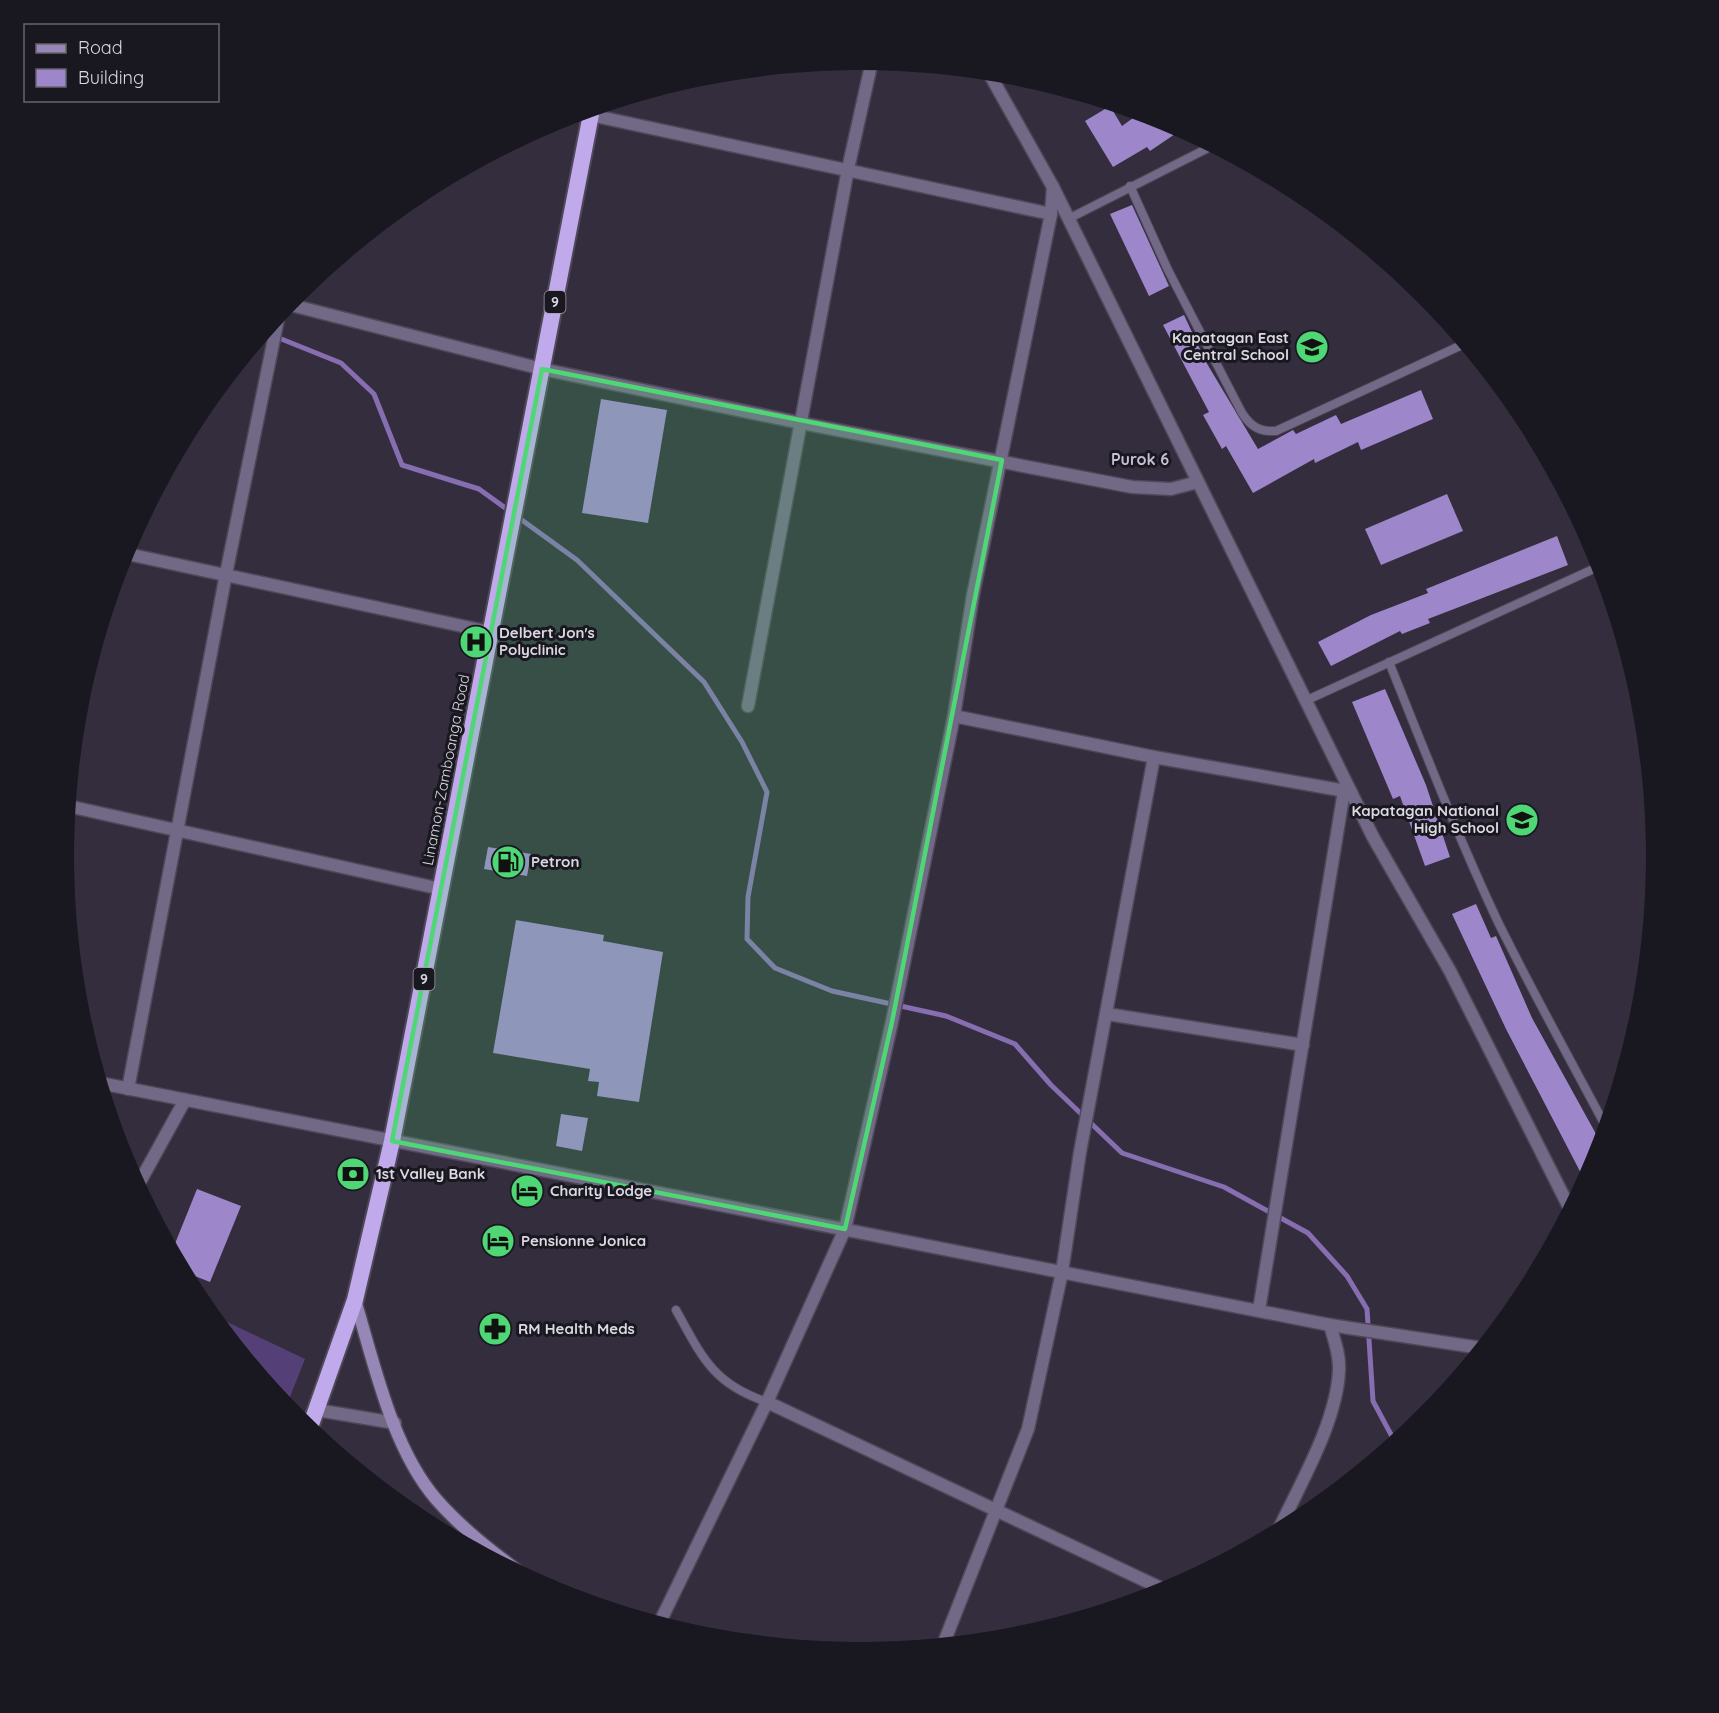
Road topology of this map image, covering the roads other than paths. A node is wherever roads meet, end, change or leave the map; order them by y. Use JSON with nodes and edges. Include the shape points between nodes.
{"nodes":[{"id":1,"x":870,"y":70,"type":"edge"},
{"id":2,"x":994,"y":83,"type":"edge"},
{"id":3,"x":600,"y":115,"type":"edge"},
{"id":4,"x":587,"y":120,"type":"edge"},
{"id":5,"x":1203,"y":150,"type":"edge"},
{"id":6,"x":848,"y":169,"type":"junction"},
{"id":7,"x":1130,"y":186,"type":"junction"},
{"id":8,"x":1053,"y":187,"type":"junction"},
{"id":9,"x":1051,"y":214,"type":"junction"},
{"id":10,"x":1068,"y":219,"type":"junction"},
{"id":11,"x":298,"y":307,"type":"edge"},
{"id":12,"x":276,"y":330,"type":"edge"},
{"id":13,"x":1457,"y":347,"type":"edge"},
{"id":14,"x":542,"y":369,"type":"junction"},
{"id":15,"x":801,"y":423,"type":"junction"},
{"id":16,"x":1002,"y":460,"type":"junction"},
{"id":17,"x":1198,"y":482,"type":"junction"},
{"id":18,"x":133,"y":555,"type":"edge"},
{"id":19,"x":1591,"y":570,"type":"edge"},
{"id":20,"x":226,"y":574,"type":"junction"},
{"id":21,"x":490,"y":632,"type":"junction"},
{"id":22,"x":1389,"y":662,"type":"junction"},
{"id":23,"x":1305,"y":700,"type":"junction"},
{"id":24,"x":748,"y":706,"type":"dead end"},
{"id":25,"x":954,"y":716,"type":"junction"},
{"id":26,"x":1154,"y":756,"type":"junction"},
{"id":27,"x":1348,"y":792,"type":"junction"},
{"id":28,"x":75,"y":808,"type":"edge"},
{"id":29,"x":178,"y":830,"type":"junction"},
{"id":30,"x":441,"y":889,"type":"junction"},
{"id":31,"x":1107,"y":1014,"type":"junction"},
{"id":32,"x":1303,"y":1045,"type":"junction"},
{"id":33,"x":108,"y":1085,"type":"edge"},
{"id":34,"x":128,"y":1089,"type":"junction"},
{"id":35,"x":185,"y":1100,"type":"junction"},
{"id":36,"x":1601,"y":1118,"type":"edge"},
{"id":37,"x":392,"y":1141,"type":"junction"},
{"id":38,"x":142,"y":1177,"type":"edge"},
{"id":39,"x":1566,"y":1200,"type":"edge"},
{"id":40,"x":845,"y":1229,"type":"junction"},
{"id":41,"x":1062,"y":1272,"type":"junction"},
{"id":42,"x":355,"y":1300,"type":"junction"},
{"id":43,"x":676,"y":1310,"type":"dead end"},
{"id":44,"x":1259,"y":1310,"type":"junction"},
{"id":45,"x":1330,"y":1325,"type":"junction"},
{"id":46,"x":1473,"y":1347,"type":"edge"},
{"id":47,"x":767,"y":1402,"type":"junction"},
{"id":48,"x":317,"y":1410,"type":"junction"},
{"id":49,"x":313,"y":1420,"type":"edge"},
{"id":50,"x":394,"y":1423,"type":"junction"},
{"id":51,"x":998,"y":1509,"type":"junction"},
{"id":52,"x":1285,"y":1517,"type":"edge"},
{"id":53,"x":495,"y":1552,"type":"edge"},
{"id":54,"x":1155,"y":1585,"type":"edge"},
{"id":55,"x":662,"y":1617,"type":"edge"},
{"id":56,"x":946,"y":1638,"type":"edge"}],
"edges":[{"from":1,"to":6,"type":"street"},
{"from":2,"to":8,"type":"street"},
{"from":3,"to":6,"type":"street"},
{"from":4,"to":14,"type":"highway","name":"Linamon-Zamboanga Road","number":"9"},
{"from":5,"to":7,"type":"lane"},
{"from":6,"to":9,"type":"street"},
{"from":6,"to":15,"type":"street"},
{"from":7,"to":10,"type":"lane"},
{"from":7,"to":13,"type":"lane","via":[[1220,372],[1242,413],[1255,428],[1276,431]]},
{"from":8,"to":9,"type":"street"},
{"from":8,"to":10,"type":"street"},
{"from":9,"to":16,"type":"street"},
{"from":10,"to":17,"type":"street"},
{"from":11,"to":14,"type":"street"},
{"from":12,"to":20,"type":"street"},
{"from":14,"to":15,"type":"street"},
{"from":14,"to":21,"type":"highway","name":"Linamon-Zamboanga Road","number":"9"},
{"from":15,"to":16,"type":"street"},
{"from":15,"to":24,"type":"street"},
{"from":16,"to":17,"type":"street","via":[[1155,490]]},
{"from":16,"to":25,"type":"street","via":[[973,595]]},
{"from":17,"to":23,"type":"street"},
{"from":18,"to":20,"type":"street"},
{"from":19,"to":22,"type":"lane"},
{"from":20,"to":21,"type":"street"},
{"from":20,"to":29,"type":"street"},
{"from":21,"to":30,"type":"highway","name":"Linamon-Zamboanga Road","number":"9"},
{"from":22,"to":23,"type":"lane"},
{"from":22,"to":36,"type":"lane","via":[[1497,919]]},
{"from":23,"to":27,"type":"street"},
{"from":25,"to":26,"type":"street"},
{"from":25,"to":40,"type":"street"},
{"from":26,"to":27,"type":"street"},
{"from":26,"to":31,"type":"street"},
{"from":27,"to":32,"type":"street"},
{"from":27,"to":39,"type":"street","via":[[1450,971]]},
{"from":28,"to":29,"type":"street"},
{"from":29,"to":30,"type":"street"},
{"from":29,"to":34,"type":"street"},
{"from":30,"to":37,"type":"highway","name":"Linamon-Zamboanga Road","number":"9"},
{"from":31,"to":32,"type":"street"},
{"from":31,"to":41,"type":"street"},
{"from":32,"to":44,"type":"street"},
{"from":33,"to":34,"type":"street"},
{"from":34,"to":35,"type":"street"},
{"from":35,"to":37,"type":"street"},
{"from":35,"to":38,"type":"street"},
{"from":37,"to":40,"type":"street"},
{"from":37,"to":42,"type":"highway","name":"Linamon-Zamboanga Road","number":"9"},
{"from":40,"to":41,"type":"street"},
{"from":40,"to":47,"type":"street"},
{"from":41,"to":44,"type":"street"},
{"from":41,"to":51,"type":"street","via":[[1028,1429]]},
{"from":42,"to":48,"type":"highway","name":"Linamon-Zamboanga Road","number":"9"},
{"from":42,"to":50,"type":"main road"},
{"from":43,"to":47,"type":"lane","via":[[699,1351],[719,1376],[745,1394]]},
{"from":44,"to":45,"type":"street"},
{"from":45,"to":46,"type":"street"},
{"from":45,"to":52,"type":"street","via":[[1340,1369],[1337,1389],[1325,1427]]},
{"from":47,"to":51,"type":"street"},
{"from":47,"to":55,"type":"street"},
{"from":48,"to":49,"type":"highway","name":"Linamon-Zamboanga Road","number":"9"},
{"from":48,"to":50,"type":"street"},
{"from":50,"to":53,"type":"main road","via":[[413,1466],[435,1498]]},
{"from":51,"to":54,"type":"street"},
{"from":51,"to":56,"type":"street"}]}
